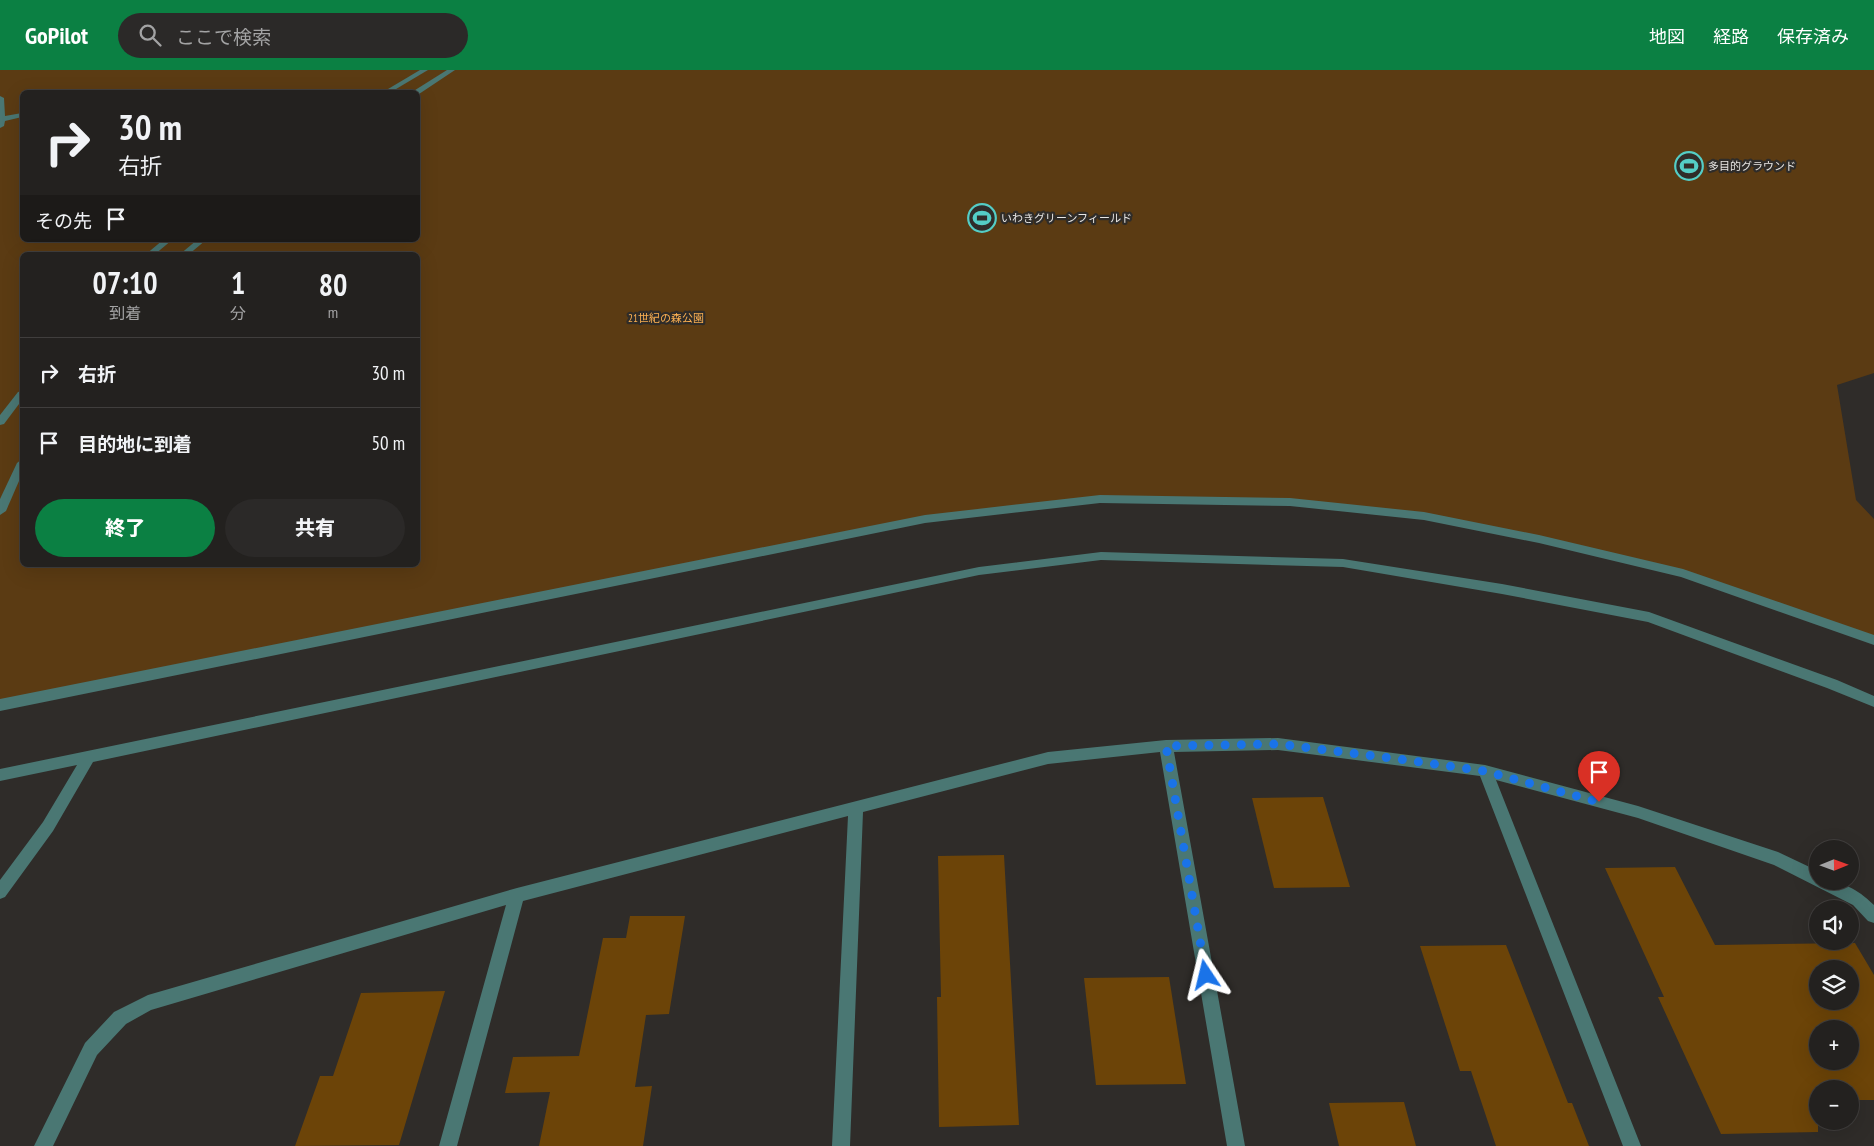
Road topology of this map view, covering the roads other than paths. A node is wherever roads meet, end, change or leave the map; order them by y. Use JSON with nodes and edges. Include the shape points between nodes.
{"nodes":[{"id":1,"x":426,"y":70,"type":"edge"},
{"id":2,"x":452,"y":70,"type":"edge"},
{"id":3,"x":391,"y":90,"type":"edge"},
{"id":4,"x":419,"y":90,"type":"edge"},
{"id":5,"x":0,"y":98,"type":"edge"},
{"id":6,"x":20,"y":116,"type":"edge"},
{"id":7,"x":1,"y":123,"type":"edge"},
{"id":8,"x":165,"y":242,"type":"edge"},
{"id":9,"x":199,"y":242,"type":"edge"},
{"id":10,"x":153,"y":252,"type":"edge"},
{"id":11,"x":187,"y":252,"type":"edge"},
{"id":12,"x":20,"y":397,"type":"edge"},
{"id":13,"x":0,"y":422,"type":"edge"},
{"id":14,"x":20,"y":467,"type":"edge"},
{"id":15,"x":0,"y":511,"type":"edge"},
{"id":16,"x":1874,"y":640,"type":"edge"},
{"id":17,"x":1874,"y":702,"type":"edge"},
{"id":18,"x":0,"y":705,"type":"edge"},
{"id":19,"x":1166,"y":746,"type":"junction"},
{"id":20,"x":89,"y":756,"type":"junction"},
{"id":21,"x":1484,"y":771,"type":"junction"},
{"id":22,"x":0,"y":775,"type":"edge"},
{"id":23,"x":856,"y":807,"type":"junction"},
{"id":24,"x":1809,"y":874,"type":"edge"},
{"id":25,"x":1839,"y":890,"type":"edge"},
{"id":26,"x":0,"y":892,"type":"edge"},
{"id":27,"x":518,"y":895,"type":"junction"},
{"id":28,"x":1874,"y":916,"type":"edge"},
{"id":29,"x":43,"y":1146,"type":"edge"},
{"id":30,"x":448,"y":1146,"type":"edge"},
{"id":31,"x":841,"y":1146,"type":"edge"},
{"id":32,"x":1236,"y":1146,"type":"edge"},
{"id":33,"x":1632,"y":1146,"type":"edge"}],
"edges":[{"from":1,"to":3,"type":"street"},
{"from":2,"to":4,"type":"street"},
{"from":5,"to":7,"type":"street"},
{"from":6,"to":7,"type":"street"},
{"from":8,"to":10,"type":"street"},
{"from":9,"to":11,"type":"street"},
{"from":12,"to":13,"type":"street"},
{"from":14,"to":15,"type":"street"},
{"from":16,"to":18,"type":"street","via":[[1682,573],[1424,516],[1290,502],[1100,499],[926,519]]},
{"from":17,"to":20,"type":"street","via":[[1649,618],[1502,589],[1343,563],[1101,556],[979,571]]},
{"from":19,"to":21,"type":"street","via":[[1278,744]]},
{"from":19,"to":23,"type":"street","via":[[1048,758]]},
{"from":19,"to":32,"type":"street"},
{"from":20,"to":22,"type":"street"},
{"from":20,"to":26,"type":"street","via":[[63,804],[19,870]]},
{"from":21,"to":24,"type":"street","via":[[1638,812],[1778,859]]},
{"from":21,"to":33,"type":"street"},
{"from":23,"to":27,"type":"street"},
{"from":23,"to":31,"type":"street"},
{"from":25,"to":28,"type":"street","via":[[1858,900]]},
{"from":27,"to":29,"type":"street","via":[[148,1003],[120,1018],[92,1049]]},
{"from":27,"to":30,"type":"street"}]}
